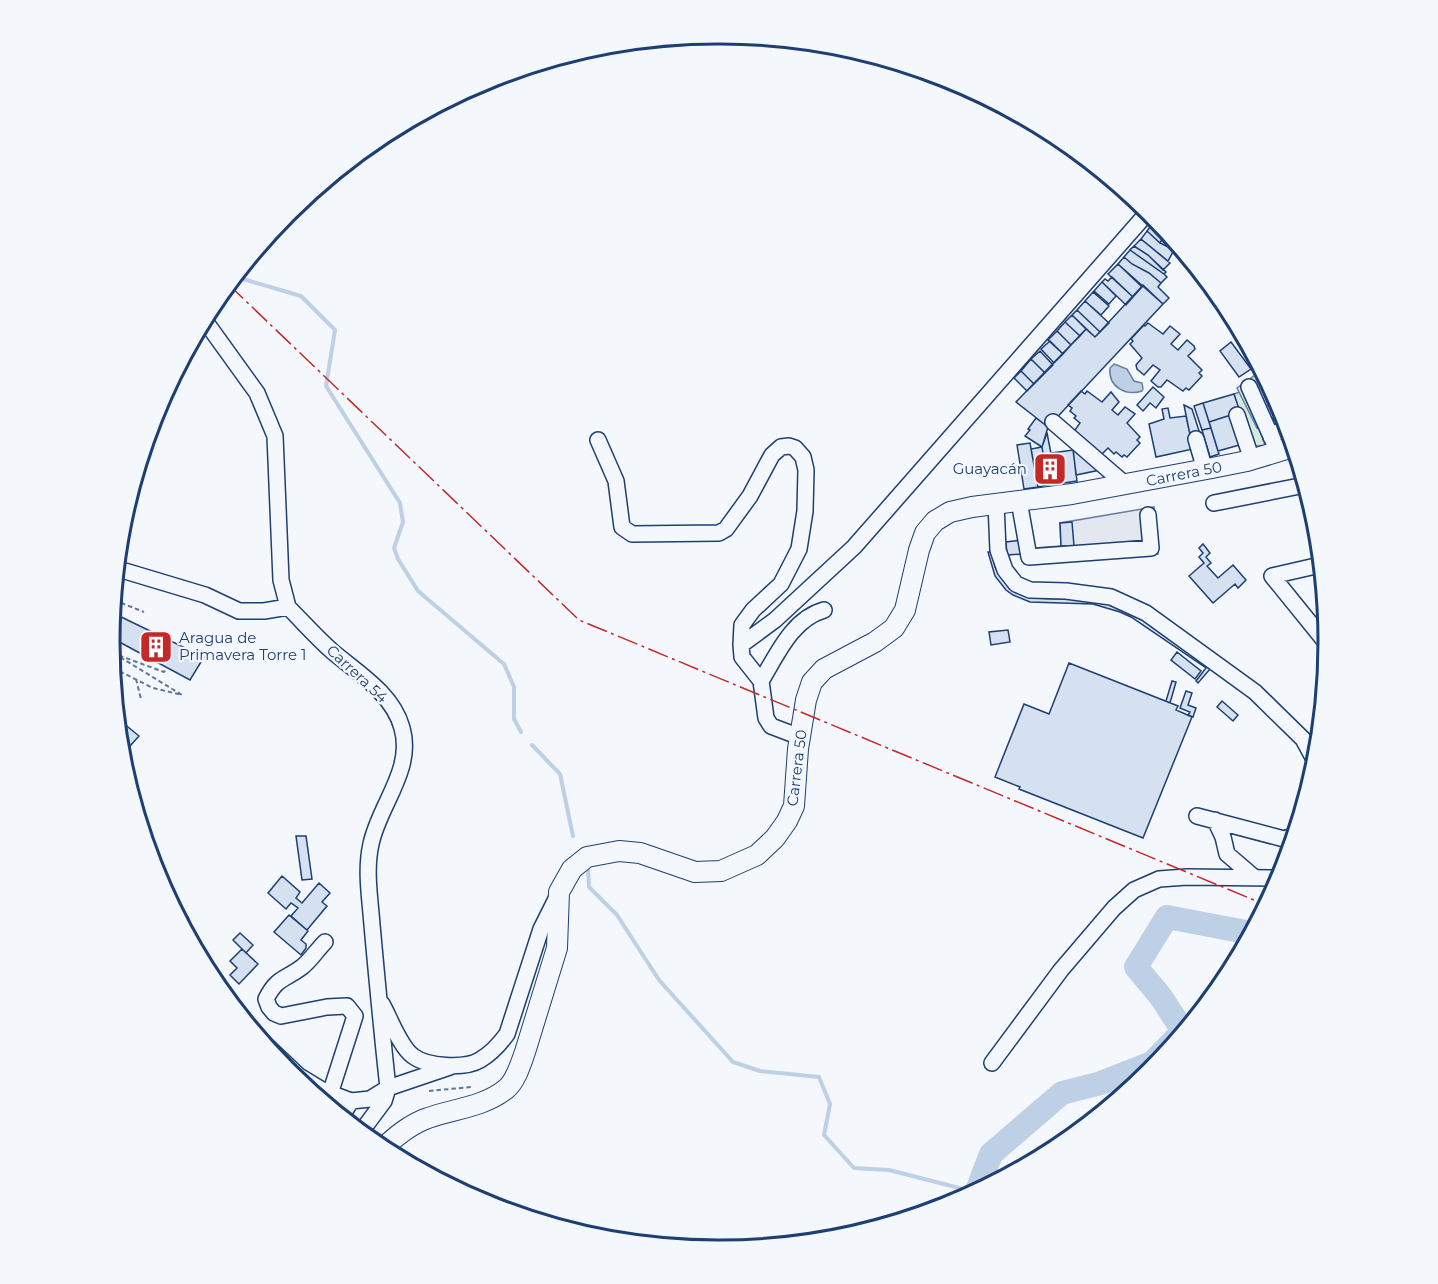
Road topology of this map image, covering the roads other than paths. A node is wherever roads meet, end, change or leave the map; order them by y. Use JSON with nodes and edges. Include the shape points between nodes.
{"nodes":[{"id":1,"x":1142,"y":219,"type":"edge"},
{"id":2,"x":210,"y":328,"type":"edge"},
{"id":3,"x":1249,"y":387,"type":"dead end"},
{"id":4,"x":1237,"y":415,"type":"dead end"},
{"id":5,"x":1053,"y":422,"type":"dead end"},
{"id":6,"x":1196,"y":439,"type":"dead end"},
{"id":7,"x":598,"y":440,"type":"dead end"},
{"id":8,"x":1281,"y":445,"type":"edge"},
{"id":9,"x":1252,"y":460,"type":"junction"},
{"id":10,"x":1205,"y":470,"type":"junction"},
{"id":11,"x":1126,"y":484,"type":"junction"},
{"id":12,"x":1297,"y":487,"type":"edge"},
{"id":13,"x":1019,"y":501,"type":"junction"},
{"id":14,"x":1214,"y":503,"type":"dead end"},
{"id":15,"x":996,"y":504,"type":"junction"},
{"id":16,"x":1148,"y":515,"type":"dead end"},
{"id":17,"x":1312,"y":567,"type":"edge"},
{"id":18,"x":125,"y":571,"type":"edge"},
{"id":19,"x":288,"y":607,"type":"junction"},
{"id":20,"x":824,"y":610,"type":"dead end"},
{"id":21,"x":1317,"y":632,"type":"edge"},
{"id":22,"x":741,"y":645,"type":"junction"},
{"id":23,"x":761,"y":681,"type":"junction"},
{"id":24,"x":800,"y":737,"type":"junction"},
{"id":25,"x":1308,"y":748,"type":"edge"},
{"id":26,"x":1197,"y":816,"type":"dead end"},
{"id":27,"x":1215,"y":820,"type":"junction"},
{"id":28,"x":1285,"y":838,"type":"edge"},
{"id":29,"x":1255,"y":878,"type":"junction"},
{"id":30,"x":1269,"y":878,"type":"edge"},
{"id":31,"x":559,"y":892,"type":"junction"},
{"id":32,"x":325,"y":942,"type":"dead end"},
{"id":33,"x":378,"y":996,"type":"junction"},
{"id":34,"x":992,"y":1063,"type":"dead end"},
{"id":35,"x":453,"y":1066,"type":"junction"},
{"id":36,"x":320,"y":1088,"type":"edge"},
{"id":37,"x":388,"y":1088,"type":"junction"},
{"id":38,"x":330,"y":1094,"type":"junction"},
{"id":39,"x":351,"y":1101,"type":"junction"},
{"id":40,"x":346,"y":1110,"type":"edge"},
{"id":41,"x":366,"y":1125,"type":"edge"},
{"id":42,"x":390,"y":1142,"type":"edge"}],
"edges":[{"from":1,"to":22,"type":"street","via":[[854,547],[769,625]]},
{"from":2,"to":19,"type":"street","via":[[257,393],[275,436],[281,580]]},
{"from":3,"to":8,"type":"street"},
{"from":4,"to":9,"type":"street"},
{"from":5,"to":11,"type":"street"},
{"from":6,"to":10,"type":"street"},
{"from":7,"to":22,"type":"street","via":[[616,481],[622,527],[632,534],[726,529],[772,455],[789,446],[803,457],[805,511],[799,549],[781,584],[742,625]]},
{"from":8,"to":9,"type":"main road","name":"Carrera 50"},
{"from":9,"to":10,"type":"main road","name":"Carrera 50"},
{"from":10,"to":11,"type":"main road","name":"Carrera 50"},
{"from":11,"to":13,"type":"main road","name":"Carrera 50"},
{"from":12,"to":14,"type":"street"},
{"from":13,"to":15,"type":"main road","name":"Carrera 50"},
{"from":13,"to":16,"type":"street","via":[[1029,557],[1151,548]]},
{"from":15,"to":24,"type":"main road","name":"Carrera 50","via":[[950,512],[935,521],[925,533],[905,610],[894,628],[824,669],[812,682]]},
{"from":15,"to":25,"type":"street","via":[[998,550],[1005,570],[1016,584],[1030,590],[1111,597],[1146,613],[1255,692]]},
{"from":17,"to":21,"type":"street","via":[[1272,576]]},
{"from":18,"to":19,"type":"street","via":[[205,595],[239,611]]},
{"from":19,"to":33,"type":"street","name":"Carrera 54","via":[[366,678],[394,710],[402,726],[402,763],[371,842],[368,865]]},
{"from":20,"to":23,"type":"street","via":[[812,614],[788,636]]},
{"from":22,"to":23,"type":"street","via":[[742,657]]},
{"from":23,"to":24,"type":"street","via":[[766,718],[771,726]]},
{"from":24,"to":31,"type":"main road","name":"Carrera 50","via":[[794,806],[775,838],[757,855],[721,872],[695,872],[640,853],[619,851],[587,857],[572,869]]},
{"from":26,"to":27,"type":"street"},
{"from":27,"to":28,"type":"street"},
{"from":27,"to":29,"type":"street","via":[[1227,854]]},
{"from":29,"to":30,"type":"street"},
{"from":29,"to":34,"type":"street","via":[[1160,879],[1127,895],[1061,970]]},
{"from":31,"to":35,"type":"street","name":"Carrera 54","via":[[542,929],[507,1034],[496,1049],[478,1062]]},
{"from":31,"to":42,"type":"main road","name":"Carrera 50","via":[[557,948],[525,1052],[508,1088],[473,1106],[426,1119]]},
{"from":32,"to":38,"type":"street","via":[[302,967],[283,977],[266,999],[268,1007],[281,1016],[327,1007],[347,1006],[352,1011],[355,1016]]},
{"from":33,"to":35,"type":"street","name":"Carrera 54","via":[[413,1056]]},
{"from":33,"to":37,"type":"street","name":"Carrera 54"},
{"from":35,"to":37,"type":"street"},
{"from":36,"to":38,"type":"street"},
{"from":37,"to":39,"type":"street","via":[[370,1099]]},
{"from":37,"to":41,"type":"street","via":[[384,1101]]},
{"from":38,"to":39,"type":"street"},
{"from":39,"to":40,"type":"street"}]}
